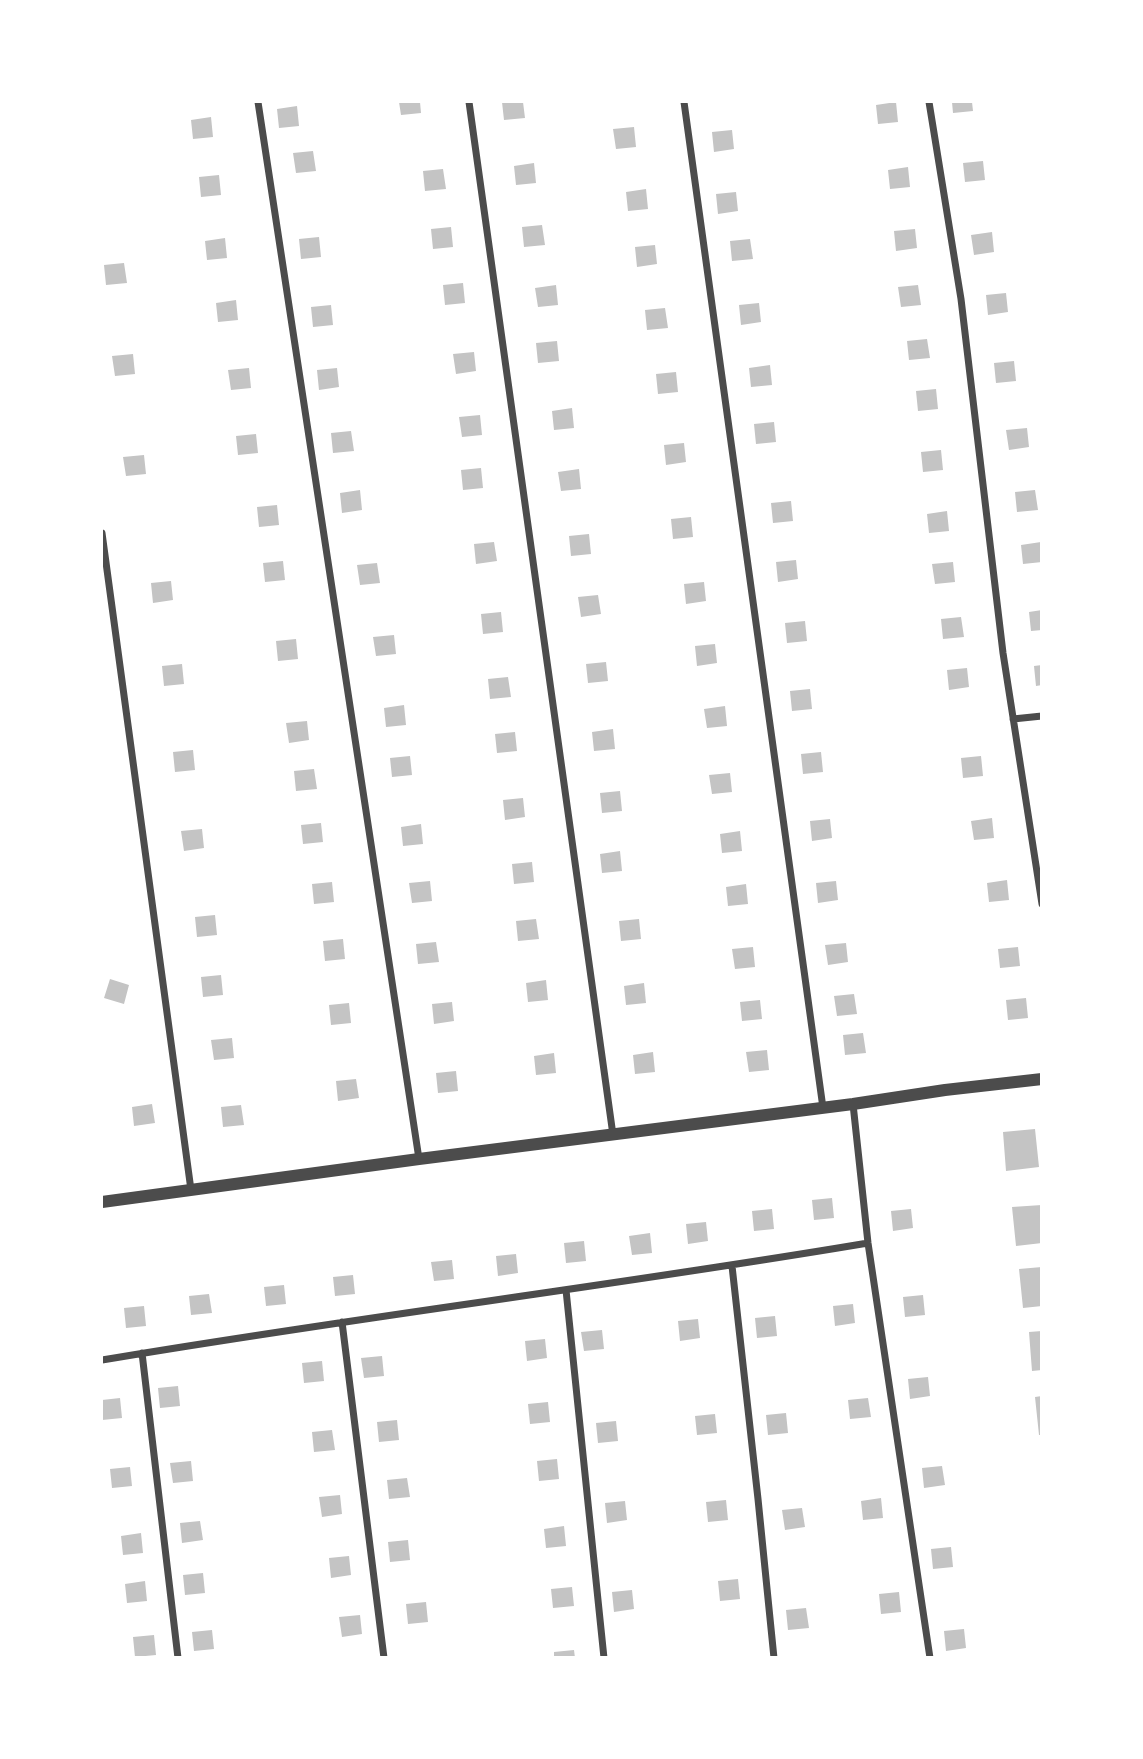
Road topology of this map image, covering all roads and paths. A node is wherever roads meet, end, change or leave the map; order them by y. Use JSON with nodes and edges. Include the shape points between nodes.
{"nodes":[{"id":1,"x":258,"y":102,"type":"edge"},
{"id":2,"x":468,"y":102,"type":"edge"},
{"id":3,"x":684,"y":102,"type":"edge"},
{"id":4,"x":929,"y":102,"type":"edge"},
{"id":5,"x":102,"y":533,"type":"edge"},
{"id":6,"x":102,"y":595,"type":"edge"},
{"id":7,"x":111,"y":598,"type":"junction"},
{"id":8,"x":1041,"y":716,"type":"edge"},
{"id":9,"x":1013,"y":719,"type":"junction"},
{"id":10,"x":1041,"y":904,"type":"edge"},
{"id":11,"x":1041,"y":1079,"type":"edge"},
{"id":12,"x":853,"y":1104,"type":"junction"},
{"id":13,"x":823,"y":1108,"type":"junction"},
{"id":14,"x":613,"y":1135,"type":"junction"},
{"id":15,"x":419,"y":1159,"type":"junction"},
{"id":16,"x":191,"y":1190,"type":"junction"},
{"id":17,"x":102,"y":1202,"type":"edge"},
{"id":18,"x":868,"y":1243,"type":"junction"},
{"id":19,"x":732,"y":1266,"type":"junction"},
{"id":20,"x":566,"y":1290,"type":"junction"},
{"id":21,"x":342,"y":1322,"type":"junction"},
{"id":22,"x":142,"y":1353,"type":"junction"},
{"id":23,"x":102,"y":1360,"type":"edge"},
{"id":24,"x":178,"y":1657,"type":"edge"},
{"id":25,"x":384,"y":1657,"type":"edge"},
{"id":26,"x":604,"y":1657,"type":"edge"},
{"id":27,"x":774,"y":1657,"type":"edge"},
{"id":28,"x":930,"y":1657,"type":"edge"}],
"edges":[{"from":1,"to":15,"type":"street"},
{"from":2,"to":14,"type":"street"},
{"from":3,"to":13,"type":"street"},
{"from":4,"to":9,"type":"street","via":[[961,299]]},
{"from":5,"to":7,"type":"street"},
{"from":6,"to":7,"type":"street"},
{"from":7,"to":16,"type":"street"},
{"from":8,"to":9,"type":"street"},
{"from":9,"to":10,"type":"street"},
{"from":11,"to":12,"type":"street"},
{"from":12,"to":13,"type":"street"},
{"from":12,"to":18,"type":"street"},
{"from":13,"to":14,"type":"street"},
{"from":14,"to":15,"type":"street"},
{"from":15,"to":16,"type":"street"},
{"from":16,"to":17,"type":"street"},
{"from":18,"to":19,"type":"street"},
{"from":18,"to":28,"type":"street"},
{"from":19,"to":20,"type":"street"},
{"from":19,"to":27,"type":"street"},
{"from":20,"to":21,"type":"street"},
{"from":20,"to":26,"type":"street"},
{"from":21,"to":22,"type":"street"},
{"from":21,"to":25,"type":"street"},
{"from":22,"to":23,"type":"street"},
{"from":22,"to":24,"type":"street"}]}
